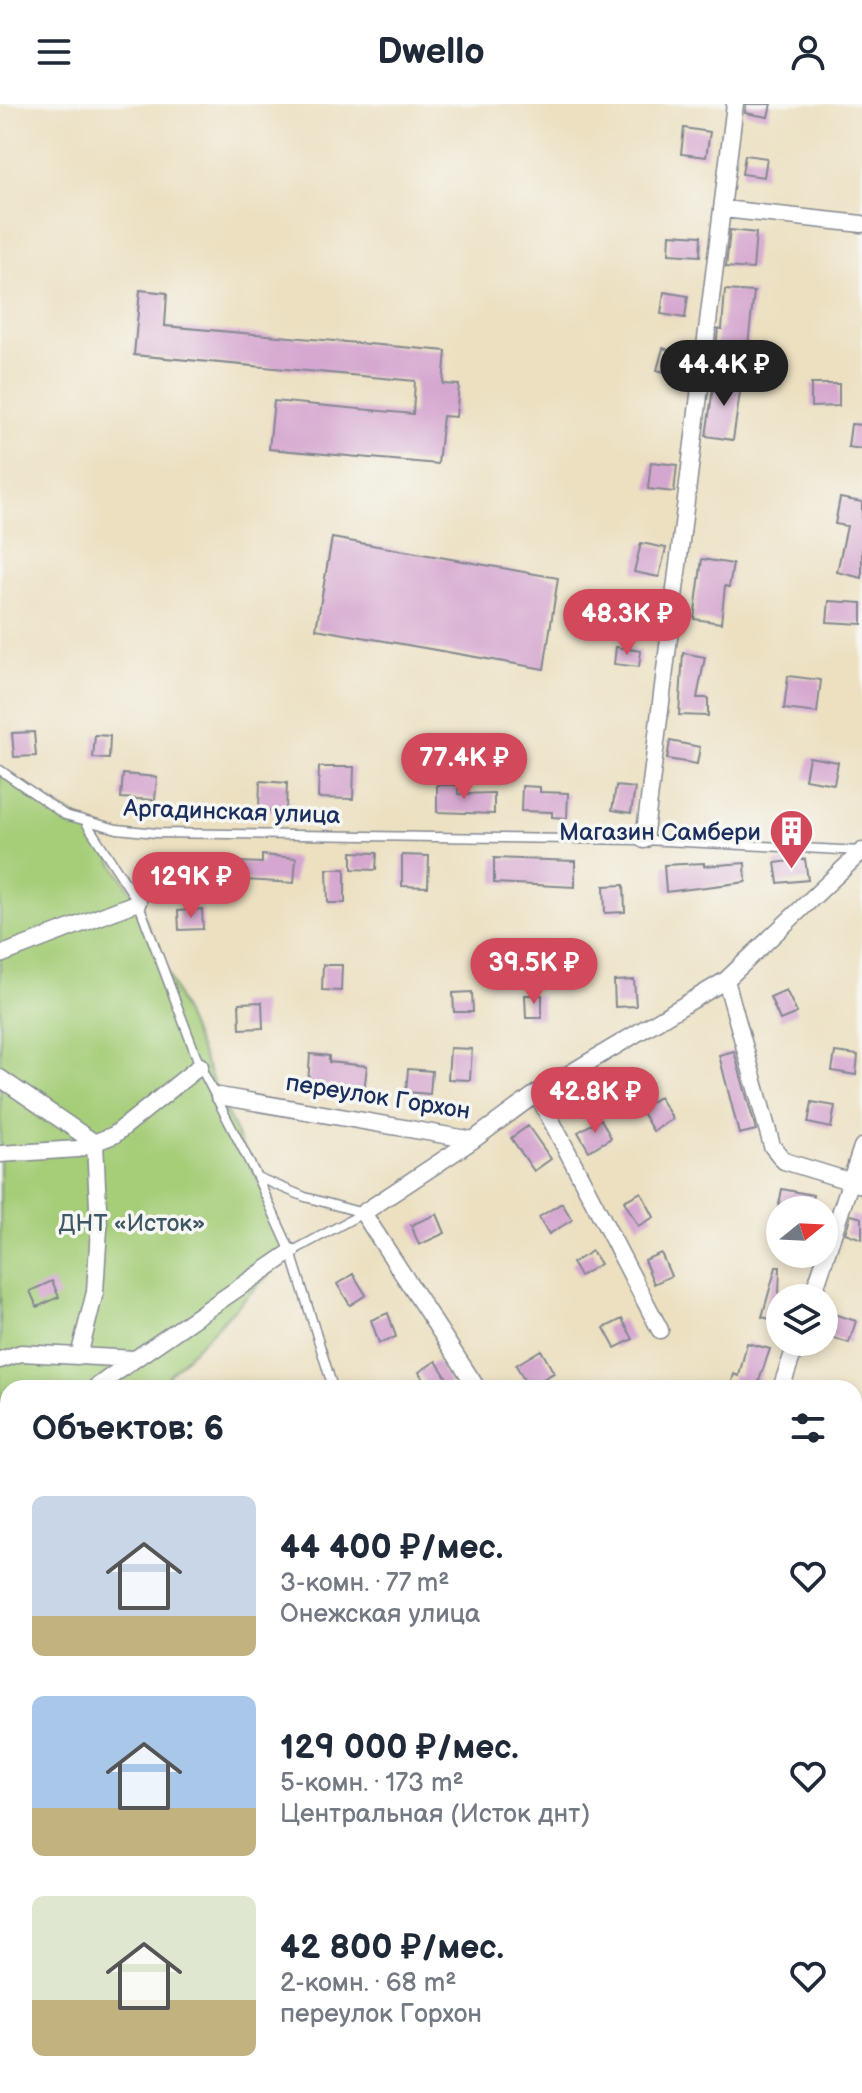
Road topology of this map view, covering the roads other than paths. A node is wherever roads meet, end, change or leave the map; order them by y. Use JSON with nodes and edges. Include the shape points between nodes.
{"nodes":[{"id":1,"x":735,"y":104,"type":"edge"},
{"id":2,"x":723,"y":209,"type":"junction"},
{"id":3,"x":862,"y":224,"type":"edge"},
{"id":4,"x":0,"y":770,"type":"edge"},
{"id":5,"x":87,"y":823,"type":"junction"},
{"id":6,"x":644,"y":840,"type":"junction"},
{"id":7,"x":862,"y":851,"type":"edge"},
{"id":8,"x":138,"y":902,"type":"junction"},
{"id":9,"x":0,"y":955,"type":"edge"},
{"id":10,"x":726,"y":980,"type":"junction"},
{"id":11,"x":200,"y":1066,"type":"junction"},
{"id":12,"x":0,"y":1078,"type":"edge"},
{"id":13,"x":537,"y":1093,"type":"junction"},
{"id":14,"x":219,"y":1096,"type":"junction"},
{"id":15,"x":473,"y":1140,"type":"junction"},
{"id":16,"x":95,"y":1143,"type":"junction"},
{"id":17,"x":862,"y":1147,"type":"edge"},
{"id":18,"x":0,"y":1154,"type":"edge"},
{"id":19,"x":257,"y":1177,"type":"junction"},
{"id":20,"x":857,"y":1183,"type":"edge"},
{"id":21,"x":363,"y":1213,"type":"junction"},
{"id":22,"x":291,"y":1252,"type":"junction"},
{"id":23,"x":817,"y":1284,"type":"edge"},
{"id":24,"x":660,"y":1330,"type":"dead end"},
{"id":25,"x":79,"y":1356,"type":"junction"},
{"id":26,"x":792,"y":1356,"type":"edge"},
{"id":27,"x":135,"y":1359,"type":"junction"},
{"id":28,"x":0,"y":1360,"type":"edge"},
{"id":29,"x":107,"y":1380,"type":"edge"},
{"id":30,"x":331,"y":1380,"type":"edge"},
{"id":31,"x":472,"y":1380,"type":"edge"},
{"id":32,"x":784,"y":1380,"type":"edge"}],
"edges":[{"from":1,"to":2,"type":"street"},
{"from":2,"to":3,"type":"street"},
{"from":2,"to":6,"type":"street"},
{"from":4,"to":5,"type":"lane","name":"Аргадинская улица","via":[[65,815]]},
{"from":5,"to":6,"type":"lane","name":"Аргадинская улица","via":[[156,833]]},
{"from":5,"to":8,"type":"lane"},
{"from":6,"to":7,"type":"lane","name":"Аргадинская улица"},
{"from":7,"to":10,"type":"street","name":"переулок Горхон"},
{"from":8,"to":9,"type":"street"},
{"from":8,"to":11,"type":"lane"},
{"from":10,"to":13,"type":"street","name":"переулок Горхон"},
{"from":10,"to":20,"type":"street","via":[[772,1146],[784,1161]]},
{"from":11,"to":14,"type":"lane"},
{"from":11,"to":16,"type":"street","via":[[114,1135]]},
{"from":12,"to":16,"type":"street"},
{"from":13,"to":15,"type":"street","name":"переулок Горхон"},
{"from":13,"to":24,"type":"street"},
{"from":14,"to":15,"type":"street","name":"переулок Горхон"},
{"from":14,"to":19,"type":"lane"},
{"from":15,"to":21,"type":"street"},
{"from":16,"to":18,"type":"street","via":[[78,1149]]},
{"from":16,"to":25,"type":"street","via":[[95,1292]]},
{"from":17,"to":20,"type":"street"},
{"from":19,"to":21,"type":"lane"},
{"from":19,"to":22,"type":"lane"},
{"from":20,"to":23,"type":"street"},
{"from":21,"to":22,"type":"lane"},
{"from":21,"to":31,"type":"street"},
{"from":22,"to":27,"type":"street"},
{"from":22,"to":30,"type":"lane"},
{"from":25,"to":27,"type":"street"},
{"from":25,"to":28,"type":"street","via":[[21,1353]]},
{"from":26,"to":32,"type":"street"},
{"from":27,"to":29,"type":"street"}]}
